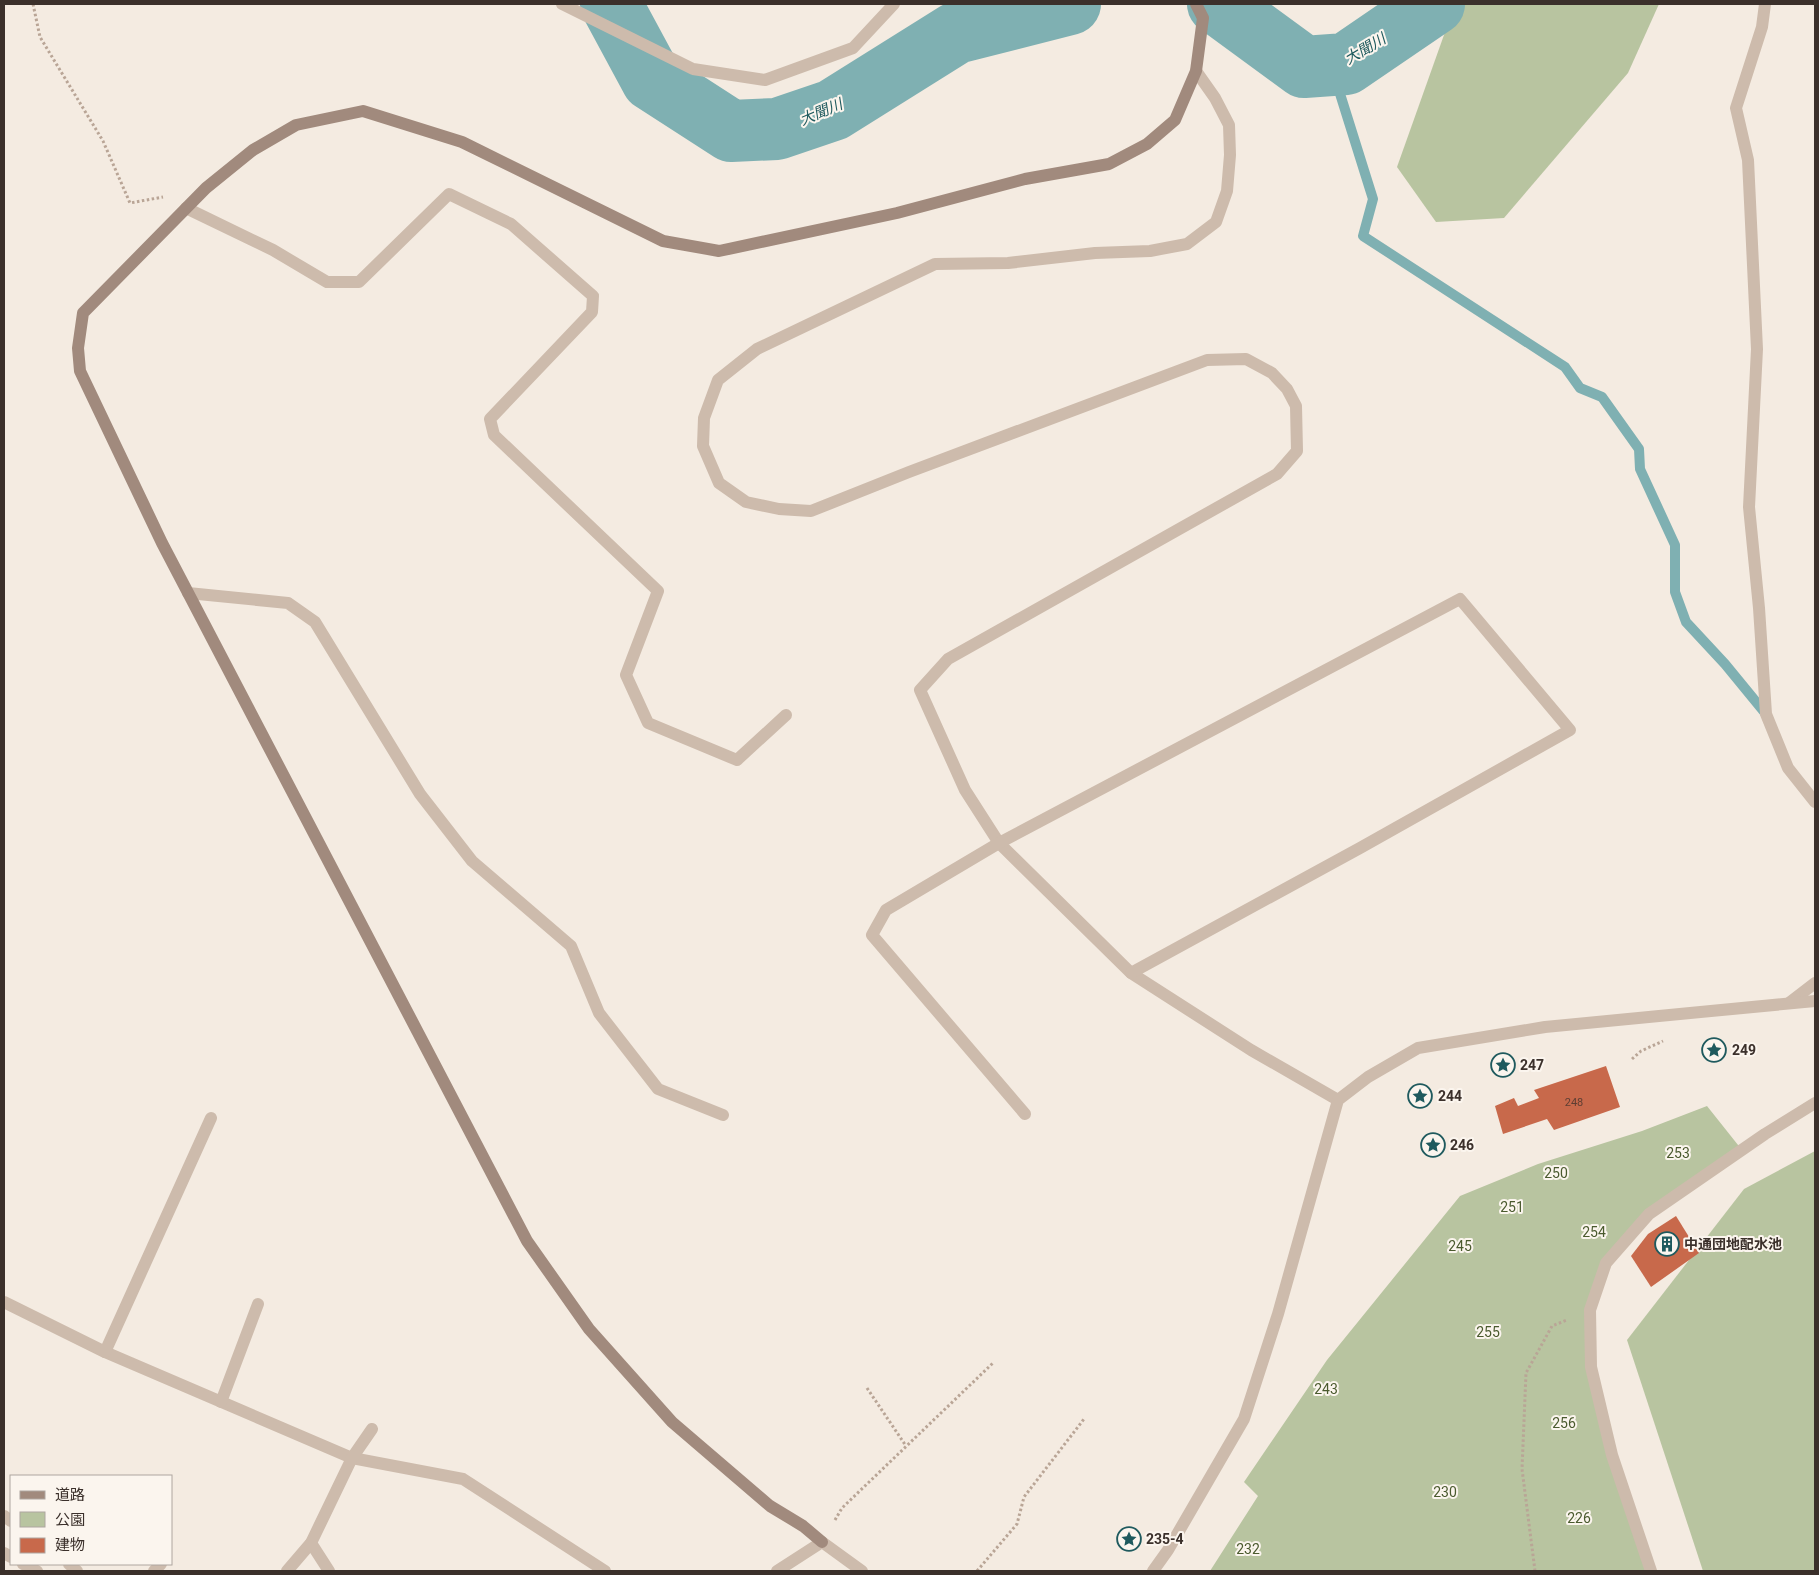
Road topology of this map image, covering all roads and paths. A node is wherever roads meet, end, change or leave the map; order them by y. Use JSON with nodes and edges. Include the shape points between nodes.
{"nodes":[{"id":1,"x":32,"y":4,"type":"edge"},
{"id":2,"x":562,"y":4,"type":"edge"},
{"id":3,"x":894,"y":4,"type":"edge"},
{"id":4,"x":1196,"y":4,"type":"edge"},
{"id":5,"x":1765,"y":4,"type":"edge"},
{"id":6,"x":1196,"y":72,"type":"junction"},
{"id":7,"x":206,"y":188,"type":"junction"},
{"id":8,"x":186,"y":208,"type":"junction"},
{"id":9,"x":188,"y":593,"type":"junction"},
{"id":10,"x":786,"y":715,"type":"dead end"},
{"id":11,"x":1815,"y":802,"type":"edge"},
{"id":12,"x":999,"y":843,"type":"junction"},
{"id":13,"x":1131,"y":973,"type":"junction"},
{"id":14,"x":1815,"y":983,"type":"edge"},
{"id":15,"x":1815,"y":1001,"type":"edge"},
{"id":16,"x":1787,"y":1005,"type":"junction"},
{"id":17,"x":1338,"y":1100,"type":"junction"},
{"id":18,"x":1815,"y":1103,"type":"edge"},
{"id":19,"x":1025,"y":1114,"type":"dead end"},
{"id":20,"x":722,"y":1115,"type":"dead end"},
{"id":21,"x":211,"y":1118,"type":"dead end"},
{"id":22,"x":4,"y":1302,"type":"edge"},
{"id":23,"x":258,"y":1304,"type":"dead end"},
{"id":24,"x":1590,"y":1310,"type":"junction"},
{"id":25,"x":105,"y":1352,"type":"junction"},
{"id":26,"x":993,"y":1363,"type":"dead end"},
{"id":27,"x":867,"y":1388,"type":"dead end"},
{"id":28,"x":221,"y":1402,"type":"junction"},
{"id":29,"x":1084,"y":1419,"type":"dead end"},
{"id":30,"x":372,"y":1429,"type":"dead end"},
{"id":31,"x":906,"y":1446,"type":"junction"},
{"id":32,"x":352,"y":1458,"type":"junction"},
{"id":33,"x":822,"y":1542,"type":"junction"},
{"id":34,"x":311,"y":1543,"type":"junction"},
{"id":35,"x":25,"y":1565,"type":"edge"},
{"id":36,"x":37,"y":1571,"type":"edge"},
{"id":37,"x":288,"y":1571,"type":"edge"},
{"id":38,"x":329,"y":1571,"type":"edge"},
{"id":39,"x":604,"y":1571,"type":"edge"},
{"id":40,"x":777,"y":1571,"type":"edge"},
{"id":41,"x":862,"y":1571,"type":"edge"},
{"id":42,"x":977,"y":1571,"type":"edge"},
{"id":43,"x":1153,"y":1571,"type":"edge"},
{"id":44,"x":1535,"y":1571,"type":"edge"},
{"id":45,"x":1651,"y":1571,"type":"edge"}],
"edges":[{"from":1,"to":7,"type":"path","via":[[40,37],[103,141],[130,203]]},
{"from":2,"to":3,"type":"street","via":[[693,69],[765,80],[853,48]]},
{"from":4,"to":6,"type":"street","via":[[1202,18]]},
{"from":5,"to":11,"type":"street","via":[[1762,27],[1736,108],[1748,160],[1757,349],[1749,507],[1760,608],[1766,714],[1788,768]]},
{"from":6,"to":7,"type":"street","via":[[1175,120],[1147,144],[1109,164],[1025,180],[896,213],[719,251],[663,241],[462,142],[363,111],[296,125],[253,150]]},
{"from":6,"to":12,"type":"street","via":[[1215,98],[1228,125],[1230,155],[1227,191],[1216,222],[1187,244],[1150,251],[1095,253],[1008,263],[934,264],[757,349],[718,380],[704,418],[703,446],[719,483],[746,502],[810,511],[1206,360],[1246,359],[1272,373],[1287,390],[1296,406],[1297,451],[1277,474],[948,659],[920,690],[965,790]]},
{"from":7,"to":8,"type":"street"},
{"from":8,"to":9,"type":"street","via":[[83,313],[78,348],[80,371]]},
{"from":8,"to":10,"type":"street","via":[[273,250],[327,282],[360,282],[449,194],[511,224],[592,296],[592,312],[490,418],[494,434],[658,590],[626,676],[648,723],[737,760]]},
{"from":9,"to":20,"type":"street","via":[[288,603],[315,622],[420,794],[472,861],[571,946],[599,1013],[658,1089]]},
{"from":9,"to":33,"type":"street","via":[[527,1241],[589,1329],[672,1422],[770,1506]]},
{"from":12,"to":13,"type":"street"},
{"from":12,"to":13,"type":"street","via":[[1460,599],[1570,730]]},
{"from":12,"to":19,"type":"street","via":[[886,910],[872,935]]},
{"from":13,"to":17,"type":"street","via":[[1250,1050]]},
{"from":14,"to":16,"type":"street"},
{"from":15,"to":16,"type":"street"},
{"from":16,"to":17,"type":"street","via":[[1545,1027],[1418,1048],[1368,1077]]},
{"from":17,"to":43,"type":"street","via":[[1278,1314],[1244,1419]]},
{"from":18,"to":24,"type":"street","via":[[1649,1214],[1606,1263]]},
{"from":21,"to":25,"type":"street"},
{"from":22,"to":25,"type":"street"},
{"from":23,"to":28,"type":"street"},
{"from":24,"to":44,"type":"path","via":[[1552,1326],[1526,1373],[1522,1469]]},
{"from":24,"to":45,"type":"street","via":[[1591,1367],[1612,1455]]},
{"from":25,"to":28,"type":"street"},
{"from":26,"to":31,"type":"path"},
{"from":27,"to":31,"type":"path"},
{"from":28,"to":32,"type":"street"},
{"from":29,"to":42,"type":"path","via":[[1024,1497],[1017,1524]]},
{"from":30,"to":32,"type":"street"},
{"from":31,"to":33,"type":"path","via":[[842,1508]]},
{"from":32,"to":34,"type":"street"},
{"from":32,"to":39,"type":"street","via":[[464,1479]]},
{"from":33,"to":40,"type":"street"},
{"from":33,"to":41,"type":"street"},
{"from":34,"to":37,"type":"street"},
{"from":34,"to":38,"type":"street"},
{"from":35,"to":36,"type":"street"}]}
